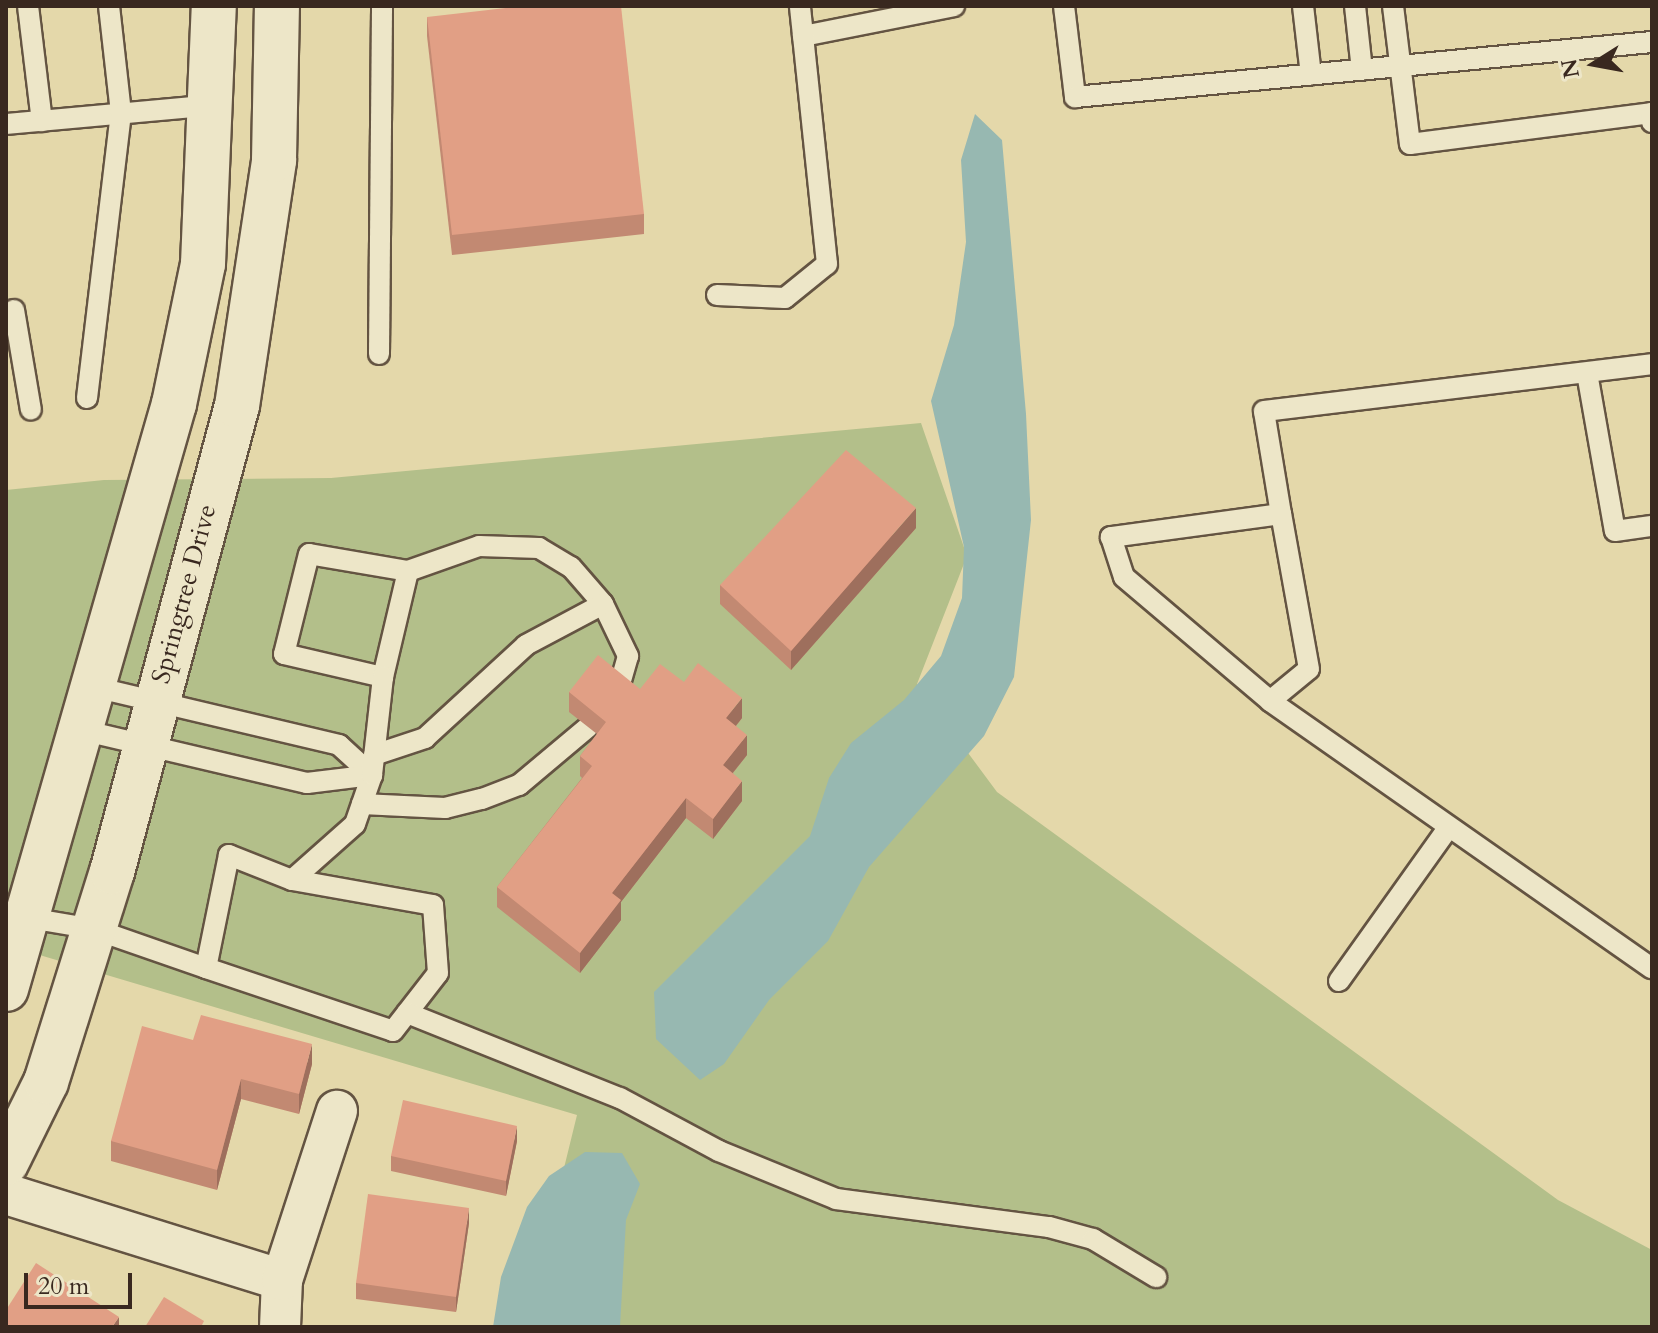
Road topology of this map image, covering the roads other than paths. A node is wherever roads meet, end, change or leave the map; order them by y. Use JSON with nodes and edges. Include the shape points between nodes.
{"nodes":[{"id":1,"x":28,"y":6,"type":"edge"},
{"id":2,"x":109,"y":6,"type":"edge"},
{"id":3,"x":214,"y":6,"type":"edge"},
{"id":4,"x":277,"y":6,"type":"edge"},
{"id":5,"x":382,"y":6,"type":"edge"},
{"id":6,"x":800,"y":6,"type":"edge"},
{"id":7,"x":954,"y":6,"type":"edge"},
{"id":8,"x":1064,"y":6,"type":"edge"},
{"id":9,"x":1303,"y":6,"type":"edge"},
{"id":10,"x":1355,"y":6,"type":"edge"},
{"id":11,"x":1393,"y":6,"type":"edge"},
{"id":12,"x":803,"y":36,"type":"junction"},
{"id":13,"x":1652,"y":42,"type":"edge"},
{"id":14,"x":1399,"y":66,"type":"junction"},
{"id":15,"x":1362,"y":70,"type":"junction"},
{"id":16,"x":1311,"y":75,"type":"junction"},
{"id":17,"x":214,"y":105,"type":"junction"},
{"id":18,"x":121,"y":113,"type":"junction"},
{"id":19,"x":42,"y":121,"type":"junction"},
{"id":20,"x":1652,"y":122,"type":"edge"},
{"id":21,"x":6,"y":124,"type":"edge"},
{"id":22,"x":717,"y":295,"type":"dead end"},
{"id":23,"x":14,"y":310,"type":"dead end"},
{"id":24,"x":379,"y":354,"type":"dead end"},
{"id":25,"x":1652,"y":364,"type":"edge"},
{"id":26,"x":1587,"y":373,"type":"junction"},
{"id":27,"x":87,"y":398,"type":"dead end"},
{"id":28,"x":31,"y":410,"type":"dead end"},
{"id":29,"x":1281,"y":514,"type":"junction"},
{"id":30,"x":1652,"y":526,"type":"edge"},
{"id":31,"x":408,"y":571,"type":"junction"},
{"id":32,"x":603,"y":604,"type":"junction"},
{"id":33,"x":383,"y":677,"type":"junction"},
{"id":34,"x":89,"y":686,"type":"junction"},
{"id":35,"x":618,"y":690,"type":"edge"},
{"id":36,"x":156,"y":698,"type":"junction"},
{"id":37,"x":1270,"y":701,"type":"junction"},
{"id":38,"x":588,"y":727,"type":"edge"},
{"id":39,"x":77,"y":729,"type":"junction"},
{"id":40,"x":144,"y":744,"type":"junction"},
{"id":41,"x":373,"y":765,"type":"junction"},
{"id":42,"x":362,"y":804,"type":"junction"},
{"id":43,"x":1449,"y":827,"type":"junction"},
{"id":44,"x":292,"y":880,"type":"junction"},
{"id":45,"x":29,"y":918,"type":"junction"},
{"id":46,"x":94,"y":929,"type":"junction"},
{"id":47,"x":206,"y":968,"type":"junction"},
{"id":48,"x":1652,"y":968,"type":"edge"},
{"id":49,"x":1339,"y":981,"type":"dead end"},
{"id":50,"x":6,"y":989,"type":"edge"},
{"id":51,"x":407,"y":1013,"type":"junction"},
{"id":52,"x":337,"y":1111,"type":"dead end"},
{"id":53,"x":6,"y":1163,"type":"edge"},
{"id":54,"x":6,"y":1194,"type":"edge"},
{"id":55,"x":1156,"y":1277,"type":"dead end"},
{"id":56,"x":282,"y":1280,"type":"junction"},
{"id":57,"x":280,"y":1327,"type":"edge"}],
"edges":[{"from":1,"to":19,"type":"lane"},
{"from":2,"to":18,"type":"lane"},
{"from":3,"to":17,"type":"street"},
{"from":4,"to":36,"type":"street","name":"Springtree Drive","via":[[274,160],[240,390]]},
{"from":5,"to":24,"type":"lane"},
{"from":6,"to":12,"type":"lane"},
{"from":7,"to":12,"type":"lane"},
{"from":8,"to":16,"type":"lane","via":[[1075,97]]},
{"from":9,"to":16,"type":"lane"},
{"from":10,"to":15,"type":"lane"},
{"from":11,"to":14,"type":"lane"},
{"from":12,"to":22,"type":"lane","via":[[827,264],[785,298]]},
{"from":13,"to":14,"type":"lane"},
{"from":14,"to":15,"type":"lane"},
{"from":14,"to":20,"type":"lane","via":[[1410,144],[1651,113]]},
{"from":15,"to":16,"type":"lane"},
{"from":17,"to":18,"type":"lane"},
{"from":17,"to":34,"type":"street","via":[[203,264],[174,404]]},
{"from":18,"to":19,"type":"lane"},
{"from":18,"to":27,"type":"lane"},
{"from":19,"to":21,"type":"lane"},
{"from":23,"to":28,"type":"lane"},
{"from":25,"to":26,"type":"lane"},
{"from":26,"to":29,"type":"lane","via":[[1264,411]]},
{"from":26,"to":30,"type":"lane","via":[[1615,531]]},
{"from":29,"to":37,"type":"lane","via":[[1309,669]]},
{"from":29,"to":37,"type":"lane","via":[[1111,537],[1124,577]]},
{"from":31,"to":32,"type":"lane","via":[[479,546],[539,548],[571,567]]},
{"from":31,"to":33,"type":"lane"},
{"from":31,"to":33,"type":"lane","via":[[309,554],[284,654]]},
{"from":32,"to":35,"type":"lane","via":[[628,656]]},
{"from":32,"to":41,"type":"lane","via":[[526,645],[425,738]]},
{"from":33,"to":41,"type":"lane"},
{"from":34,"to":36,"type":"lane"},
{"from":34,"to":39,"type":"street"},
{"from":36,"to":40,"type":"street","name":"Springtree Drive"},
{"from":36,"to":41,"type":"lane","via":[[339,745]]},
{"from":37,"to":43,"type":"lane"},
{"from":38,"to":42,"type":"lane","via":[[519,785],[482,799],[445,808]]},
{"from":39,"to":40,"type":"lane"},
{"from":39,"to":45,"type":"street"},
{"from":40,"to":41,"type":"lane","via":[[307,783]]},
{"from":40,"to":46,"type":"street","name":"Springtree Drive"},
{"from":41,"to":42,"type":"lane"},
{"from":42,"to":44,"type":"lane","via":[[355,824]]},
{"from":43,"to":48,"type":"lane"},
{"from":43,"to":49,"type":"lane"},
{"from":44,"to":47,"type":"lane","via":[[229,855]]},
{"from":44,"to":51,"type":"lane","via":[[433,905],[438,973]]},
{"from":45,"to":46,"type":"lane"},
{"from":45,"to":50,"type":"street"},
{"from":46,"to":47,"type":"lane"},
{"from":46,"to":53,"type":"street","name":"Springtree Drive","via":[[46,1082]]},
{"from":47,"to":51,"type":"lane","via":[[393,1031]]},
{"from":51,"to":55,"type":"lane","via":[[620,1098],[719,1151],[836,1199],[1049,1227],[1093,1239]]},
{"from":52,"to":56,"type":"street"},
{"from":54,"to":56,"type":"street"},
{"from":56,"to":57,"type":"street"}]}
